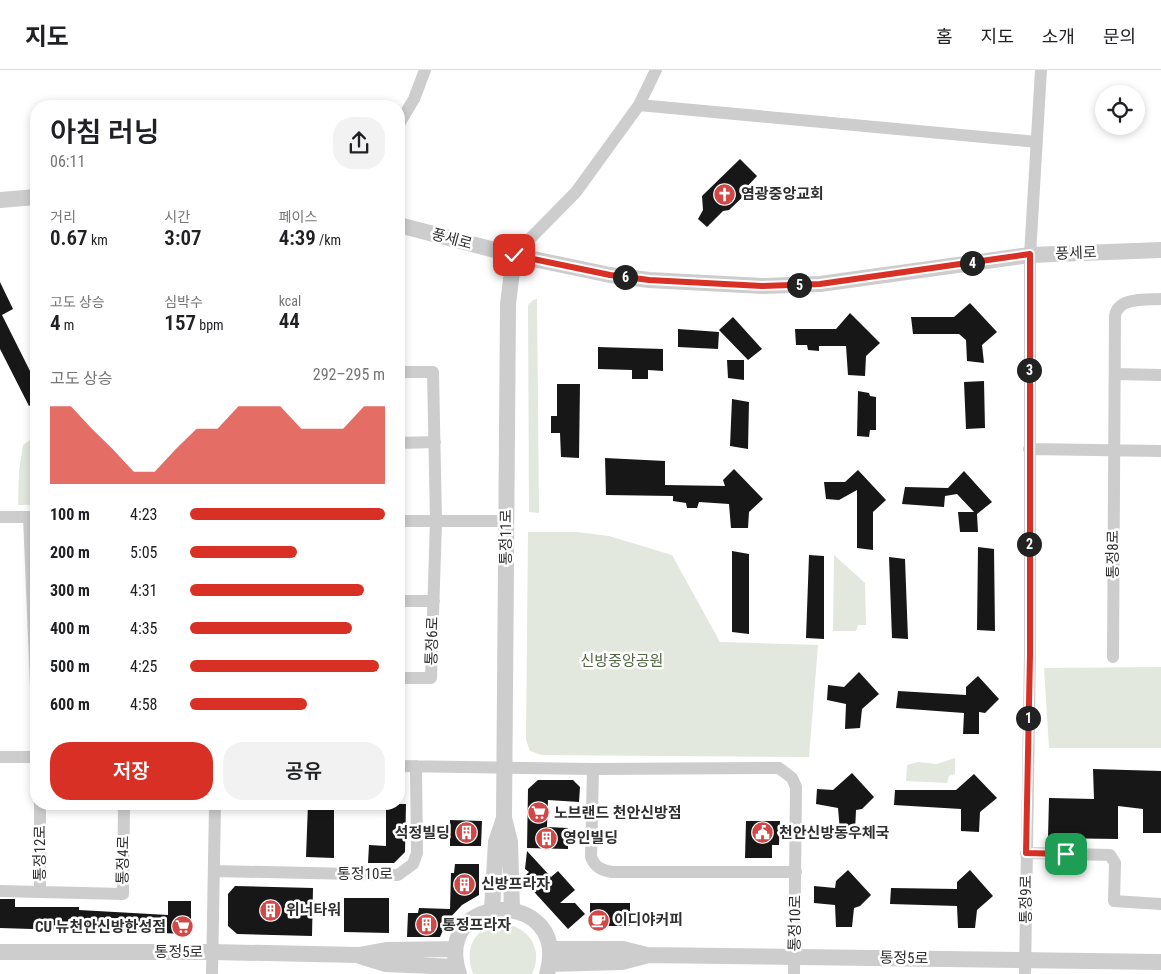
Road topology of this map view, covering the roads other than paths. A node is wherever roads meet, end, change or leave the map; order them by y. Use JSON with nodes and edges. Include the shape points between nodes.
{"nodes":[{"id":1,"x":425,"y":70,"type":"edge"},
{"id":2,"x":656,"y":70,"type":"edge"},
{"id":3,"x":1041,"y":70,"type":"edge"},
{"id":4,"x":639,"y":105,"type":"junction"},
{"id":5,"x":405,"y":114,"type":"edge"},
{"id":6,"x":1037,"y":142,"type":"junction"},
{"id":7,"x":30,"y":198,"type":"edge"},
{"id":8,"x":0,"y":200,"type":"edge"},
{"id":9,"x":405,"y":227,"type":"edge"},
{"id":10,"x":1161,"y":250,"type":"edge"},
{"id":11,"x":1030,"y":254,"type":"junction"},
{"id":12,"x":514,"y":255,"type":"junction"},
{"id":13,"x":1161,"y":299,"type":"edge"},
{"id":14,"x":405,"y":372,"type":"edge"},
{"id":15,"x":1115,"y":374,"type":"junction"},
{"id":16,"x":1161,"y":375,"type":"edge"},
{"id":17,"x":405,"y":442,"type":"edge"},
{"id":18,"x":435,"y":442,"type":"junction"},
{"id":19,"x":1029,"y":449,"type":"junction"},
{"id":20,"x":1114,"y":450,"type":"junction"},
{"id":21,"x":1161,"y":451,"type":"edge"},
{"id":22,"x":0,"y":517,"type":"edge"},
{"id":23,"x":30,"y":517,"type":"edge"},
{"id":24,"x":405,"y":521,"type":"edge"},
{"id":25,"x":436,"y":521,"type":"junction"},
{"id":26,"x":506,"y":521,"type":"junction"},
{"id":27,"x":405,"y":601,"type":"edge"},
{"id":28,"x":434,"y":601,"type":"junction"},
{"id":29,"x":1113,"y":657,"type":"dead end"},
{"id":30,"x":405,"y":678,"type":"edge"},
{"id":31,"x":0,"y":757,"type":"edge"},
{"id":32,"x":30,"y":757,"type":"edge"},
{"id":33,"x":405,"y":766,"type":"edge"},
{"id":34,"x":416,"y":766,"type":"junction"},
{"id":35,"x":504,"y":766,"type":"junction"},
{"id":36,"x":592,"y":769,"type":"junction"},
{"id":37,"x":40,"y":810,"type":"edge"},
{"id":38,"x":124,"y":810,"type":"edge"},
{"id":39,"x":215,"y":810,"type":"edge"},
{"id":40,"x":504,"y":818,"type":"junction"},
{"id":41,"x":1026,"y":853,"type":"junction"},
{"id":42,"x":214,"y":870,"type":"junction"},
{"id":43,"x":796,"y":872,"type":"junction"},
{"id":44,"x":0,"y":891,"type":"edge"},
{"id":45,"x":40,"y":892,"type":"junction"},
{"id":46,"x":1161,"y":904,"type":"edge"},
{"id":47,"x":492,"y":910,"type":"junction"},
{"id":48,"x":512,"y":910,"type":"junction"},
{"id":49,"x":455,"y":949,"type":"junction"},
{"id":50,"x":0,"y":952,"type":"edge"},
{"id":51,"x":212,"y":952,"type":"junction"},
{"id":52,"x":359,"y":956,"type":"junction"},
{"id":53,"x":795,"y":956,"type":"junction"},
{"id":54,"x":549,"y":962,"type":"edge"},
{"id":55,"x":1161,"y":962,"type":"edge"},
{"id":56,"x":1026,"y":968,"type":"edge"},
{"id":57,"x":457,"y":971,"type":"edge"},
{"id":58,"x":212,"y":974,"type":"edge"},
{"id":59,"x":794,"y":974,"type":"edge"}],
"edges":[{"from":1,"to":5,"type":"street"},
{"from":2,"to":4,"type":"street"},
{"from":3,"to":6,"type":"street","name":"통정9로"},
{"from":4,"to":6,"type":"street"},
{"from":4,"to":12,"type":"street","via":[[576,192]]},
{"from":6,"to":11,"type":"street","name":"통정9로"},
{"from":7,"to":8,"type":"street"},
{"from":9,"to":12,"type":"street","name":"풍세로"},
{"from":10,"to":11,"type":"street","name":"풍세로"},
{"from":11,"to":12,"type":"street","name":"풍세로","via":[[820,284],[762,286],[649,280]]},
{"from":11,"to":19,"type":"street","name":"통정9로"},
{"from":12,"to":26,"type":"street","name":"통정11로","via":[[508,304]]},
{"from":13,"to":15,"type":"street","name":"통정8로","via":[[1124,302],[1116,309]]},
{"from":14,"to":18,"type":"street","name":"통정6로","via":[[433,372]]},
{"from":15,"to":16,"type":"street"},
{"from":15,"to":20,"type":"street","name":"통정8로"},
{"from":17,"to":18,"type":"street"},
{"from":18,"to":25,"type":"street","name":"통정6로"},
{"from":19,"to":20,"type":"street"},
{"from":19,"to":41,"type":"street","name":"통정9로","via":[[1030,654]]},
{"from":20,"to":21,"type":"street"},
{"from":20,"to":29,"type":"street","name":"통정8로"},
{"from":22,"to":23,"type":"street"},
{"from":24,"to":25,"type":"street"},
{"from":25,"to":26,"type":"street"},
{"from":25,"to":28,"type":"street","name":"통정6로"},
{"from":26,"to":35,"type":"street","name":"통정11로"},
{"from":27,"to":28,"type":"street","name":"통정6로"},
{"from":28,"to":30,"type":"street","name":"통정6로","via":[[431,678]]},
{"from":31,"to":32,"type":"street"},
{"from":33,"to":34,"type":"street","name":"통정10로"},
{"from":34,"to":35,"type":"street","name":"통정10로"},
{"from":34,"to":42,"type":"street","name":"통정10로","via":[[417,853],[413,864],[398,875]]},
{"from":35,"to":36,"type":"street","name":"통정10로"},
{"from":35,"to":40,"type":"street","name":"통정11로"},
{"from":36,"to":43,"type":"street","name":"통정10로","via":[[779,768],[786,772],[796,787]]},
{"from":36,"to":43,"type":"street","name":"통정10로","via":[[591,857],[601,870]]},
{"from":37,"to":45,"type":"street","name":"통정12로"},
{"from":38,"to":45,"type":"street","name":"통정4로","via":[[123,894]]},
{"from":39,"to":42,"type":"street"},
{"from":40,"to":47,"type":"street","via":[[496,842]]},
{"from":40,"to":48,"type":"street","via":[[510,842]]},
{"from":41,"to":46,"type":"street","via":[[1110,855],[1115,863],[1114,901]]},
{"from":41,"to":56,"type":"street","name":"통정9로"},
{"from":42,"to":51,"type":"street"},
{"from":43,"to":53,"type":"street","name":"통정10로"},
{"from":44,"to":45,"type":"street","name":"통정12로"},
{"from":47,"to":48,"type":"street"},
{"from":47,"to":49,"type":"street","via":[[471,920],[461,932]]},
{"from":48,"to":54,"type":"street","via":[[530,917],[541,928]]},
{"from":49,"to":52,"type":"street","via":[[386,950]]},
{"from":49,"to":57,"type":"street"},
{"from":50,"to":51,"type":"street","name":"통정5로"},
{"from":51,"to":52,"type":"street","name":"통정5로"},
{"from":51,"to":58,"type":"street"},
{"from":52,"to":57,"type":"street","via":[[386,964]]},
{"from":53,"to":54,"type":"street","name":"통정5로","via":[[647,955],[623,949]]},
{"from":53,"to":56,"type":"street","name":"통정5로"},
{"from":53,"to":59,"type":"street","name":"통정10로"},
{"from":55,"to":56,"type":"street","name":"통정5로"}]}
